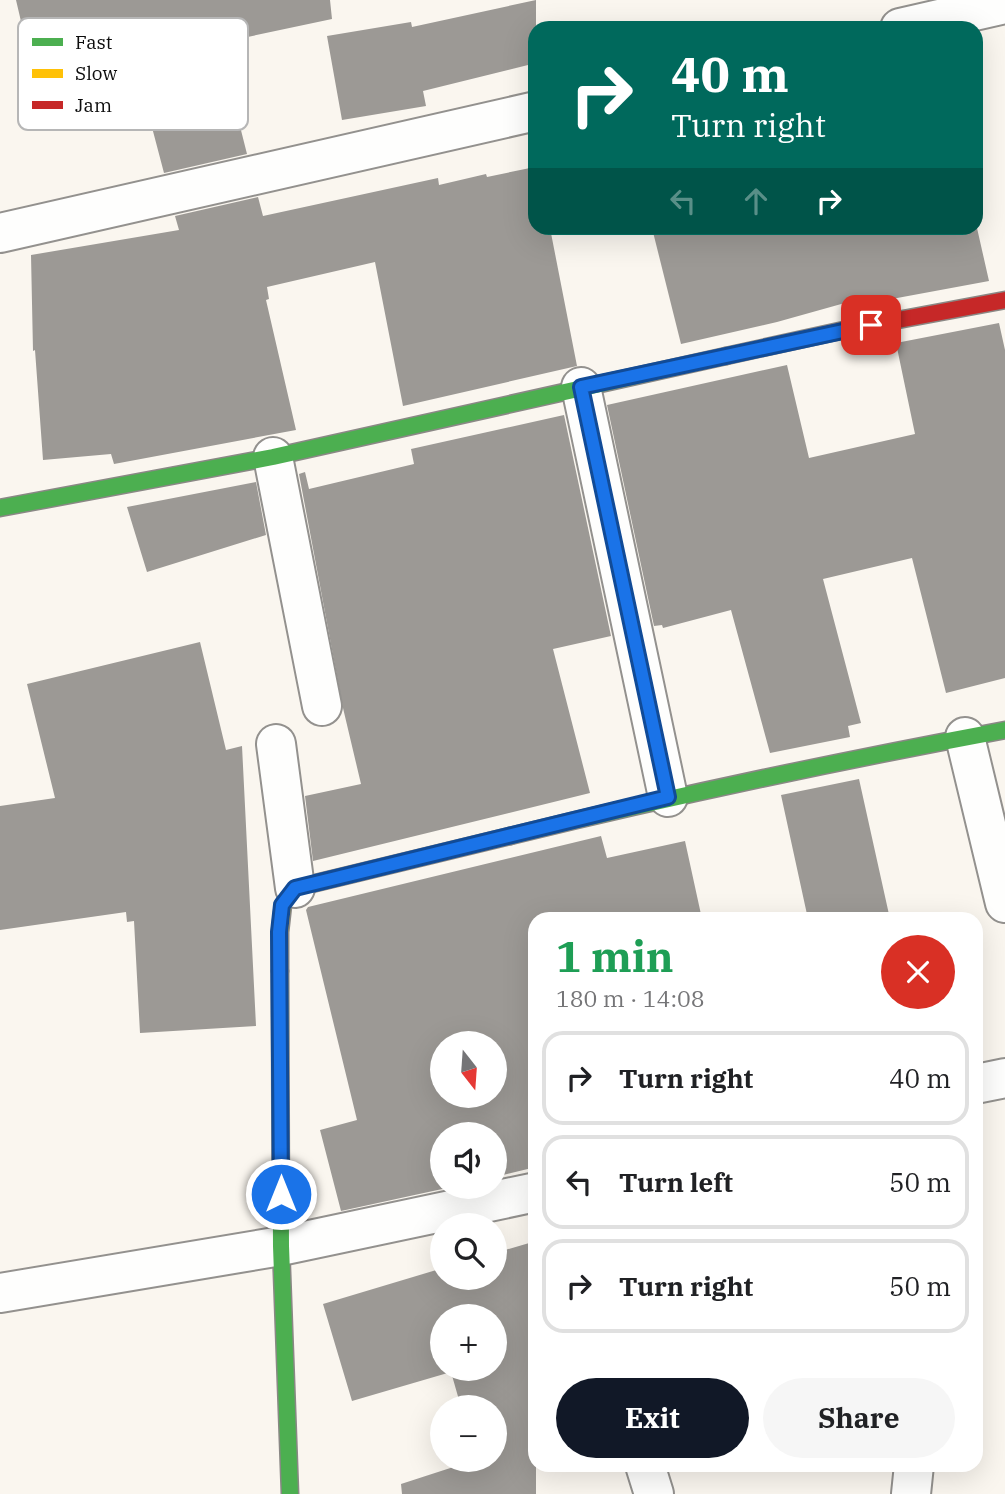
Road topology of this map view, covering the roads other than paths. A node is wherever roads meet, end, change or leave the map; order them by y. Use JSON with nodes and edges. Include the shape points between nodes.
{"nodes":[{"id":1,"x":1005,"y":4,"type":"edge"},
{"id":2,"x":915,"y":16,"type":"edge"},
{"id":3,"x":528,"y":113,"type":"edge"},
{"id":4,"x":0,"y":233,"type":"edge"},
{"id":5,"x":1005,"y":300,"type":"edge"},
{"id":6,"x":581,"y":387,"type":"junction"},
{"id":7,"x":273,"y":457,"type":"junction"},
{"id":8,"x":0,"y":508,"type":"edge"},
{"id":9,"x":321,"y":706,"type":"dead end"},
{"id":10,"x":1005,"y":730,"type":"edge"},
{"id":11,"x":965,"y":737,"type":"junction"},
{"id":12,"x":276,"y":744,"type":"dead end"},
{"id":13,"x":668,"y":797,"type":"junction"},
{"id":14,"x":295,"y":888,"type":"junction"},
{"id":15,"x":1005,"y":903,"type":"edge"},
{"id":16,"x":1005,"y":1078,"type":"edge"},
{"id":17,"x":983,"y":1083,"type":"edge"},
{"id":18,"x":528,"y":1194,"type":"edge"},
{"id":19,"x":281,"y":1246,"type":"junction"},
{"id":20,"x":0,"y":1293,"type":"edge"},
{"id":21,"x":647,"y":1472,"type":"edge"},
{"id":22,"x":913,"y":1472,"type":"edge"},
{"id":23,"x":290,"y":1494,"type":"edge"},
{"id":24,"x":654,"y":1494,"type":"edge"},
{"id":25,"x":911,"y":1494,"type":"edge"}],
"edges":[{"from":1,"to":2,"type":"street"},
{"from":3,"to":4,"type":"street"},
{"from":5,"to":6,"type":"street"},
{"from":6,"to":7,"type":"street"},
{"from":6,"to":13,"type":"street"},
{"from":7,"to":8,"type":"street"},
{"from":7,"to":9,"type":"street"},
{"from":10,"to":11,"type":"street"},
{"from":11,"to":13,"type":"street"},
{"from":11,"to":15,"type":"street"},
{"from":12,"to":14,"type":"street"},
{"from":13,"to":14,"type":"street"},
{"from":14,"to":19,"type":"street","via":[[282,905],[279,932]]},
{"from":16,"to":17,"type":"street"},
{"from":18,"to":19,"type":"street"},
{"from":19,"to":20,"type":"street"},
{"from":19,"to":23,"type":"street"},
{"from":21,"to":24,"type":"street"},
{"from":22,"to":25,"type":"street"}]}
